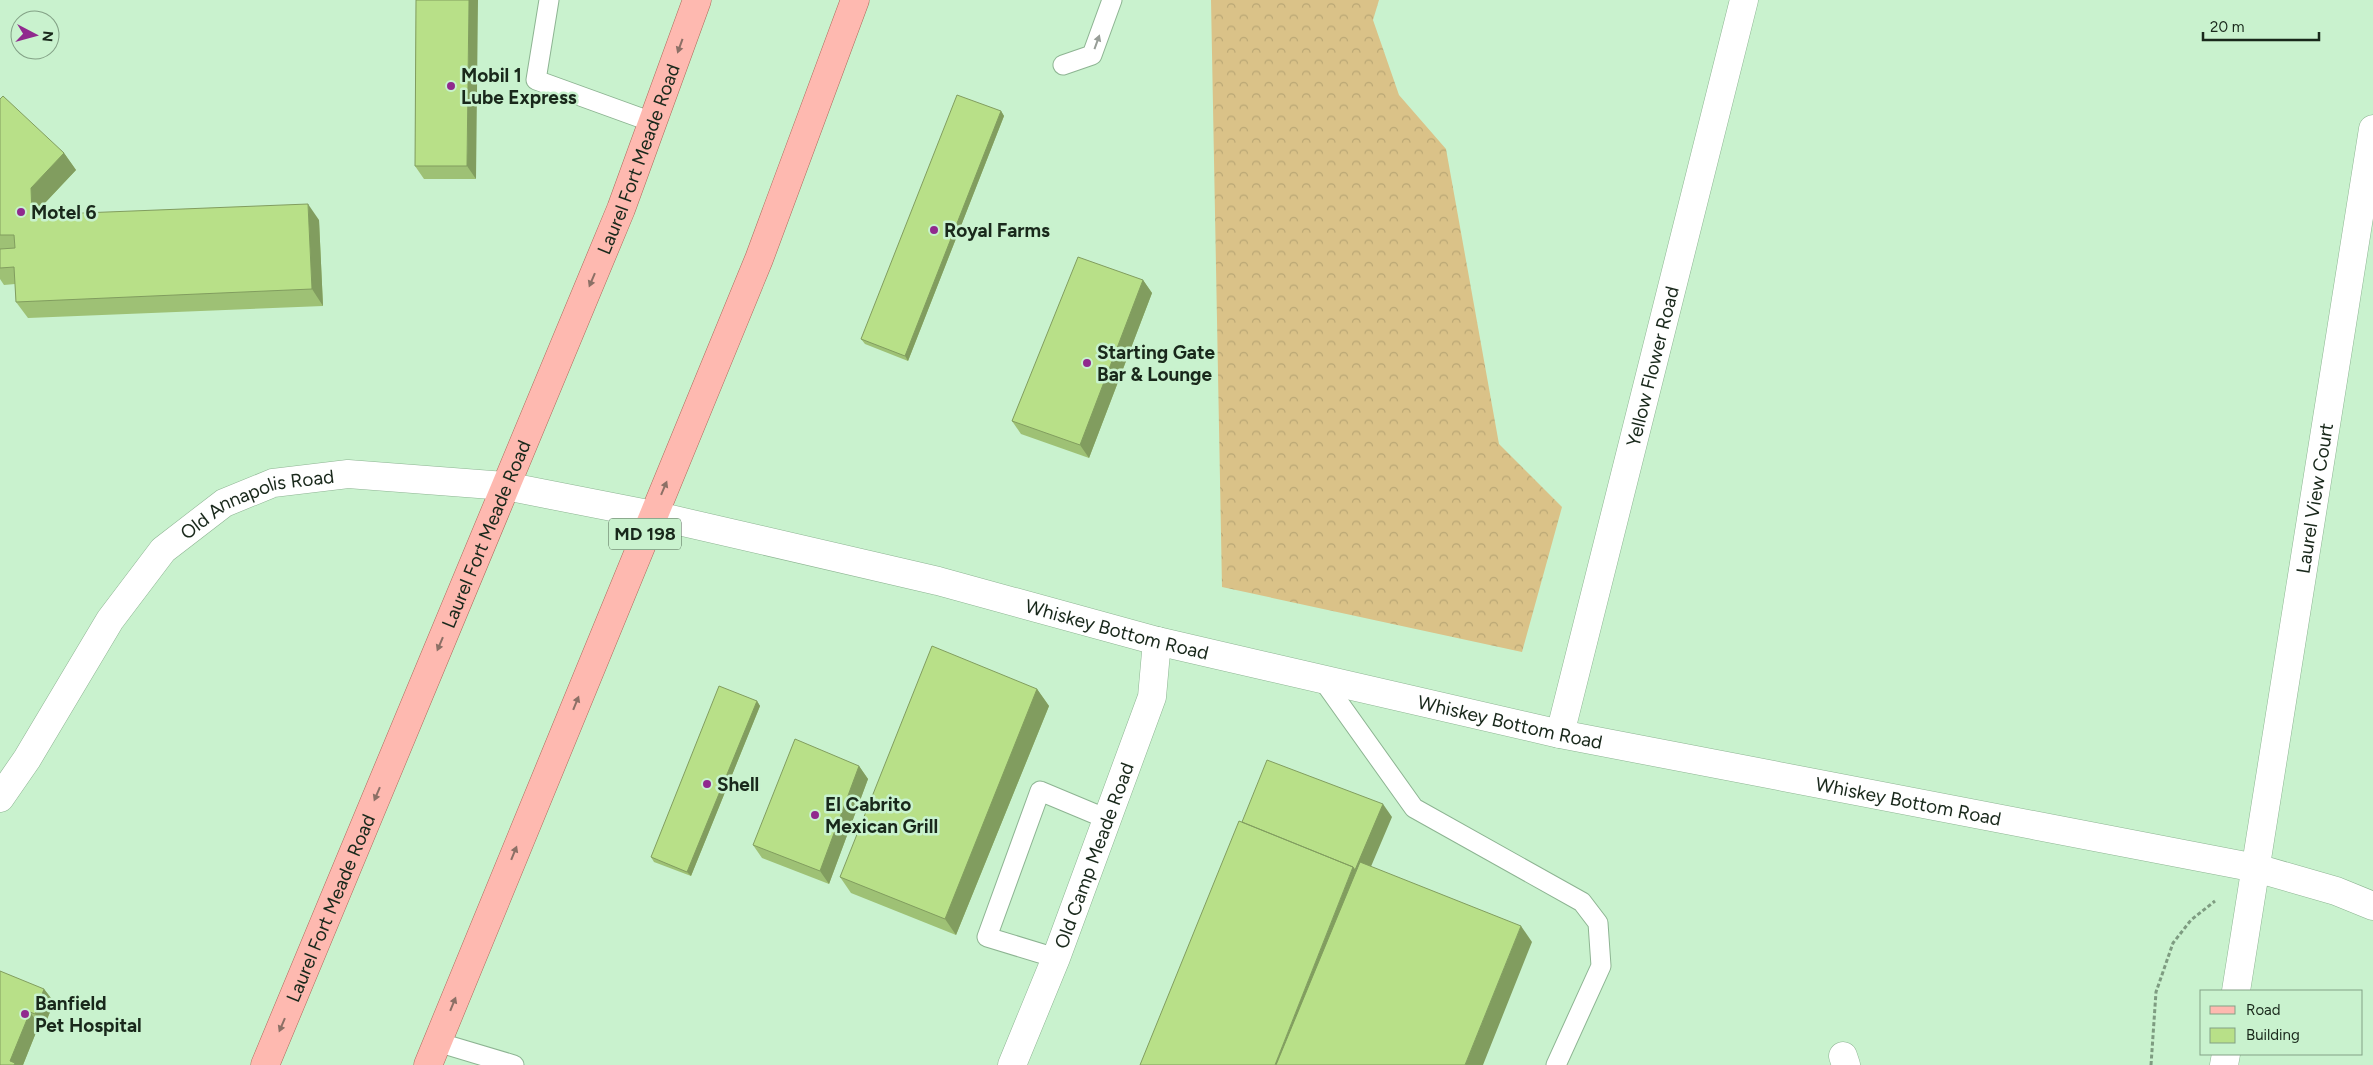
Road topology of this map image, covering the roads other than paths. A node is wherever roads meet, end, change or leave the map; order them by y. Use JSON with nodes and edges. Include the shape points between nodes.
{"nodes":[{"id":1,"x":549,"y":0,"type":"edge"},
{"id":2,"x":696,"y":0,"type":"edge"},
{"id":3,"x":854,"y":0,"type":"edge"},
{"id":4,"x":1112,"y":0,"type":"edge"},
{"id":5,"x":1744,"y":0,"type":"edge"},
{"id":6,"x":1064,"y":65,"type":"dead end"},
{"id":7,"x":652,"y":122,"type":"junction"},
{"id":8,"x":2373,"y":129,"type":"edge"},
{"id":9,"x":505,"y":486,"type":"junction"},
{"id":10,"x":653,"y":515,"type":"junction"},
{"id":11,"x":1157,"y":641,"type":"junction"},
{"id":12,"x":1322,"y":679,"type":"junction"},
{"id":13,"x":1560,"y":734,"type":"junction"},
{"id":14,"x":0,"y":798,"type":"edge"},
{"id":15,"x":1107,"y":819,"type":"junction"},
{"id":16,"x":2256,"y":868,"type":"junction"},
{"id":17,"x":2373,"y":906,"type":"edge"},
{"id":18,"x":1056,"y":958,"type":"junction"},
{"id":19,"x":2236,"y":990,"type":"edge"},
{"id":20,"x":432,"y":1054,"type":"edge"},
{"id":21,"x":265,"y":1065,"type":"edge"},
{"id":22,"x":514,"y":1065,"type":"edge"},
{"id":23,"x":1012,"y":1065,"type":"edge"},
{"id":24,"x":1556,"y":1065,"type":"edge"}],
"edges":[{"from":1,"to":7,"type":"lane","via":[[536,80]]},
{"from":2,"to":7,"type":"main road","name":"Laurel Fort Meade Road","one_way":true},
{"from":10,"to":3,"type":"main road","number":"MD 198","one_way":true,"via":[[759,259]]},
{"from":6,"to":4,"type":"lane","one_way":true,"via":[[1092,55]]},
{"from":5,"to":13,"type":"street","name":"Yellow Flower Road"},
{"from":7,"to":9,"type":"main road","name":"Laurel Fort Meade Road","one_way":true,"via":[[621,209]]},
{"from":8,"to":16,"type":"street","name":"Laurel View Court"},
{"from":9,"to":10,"type":"street","name":"Old Annapolis Road"},
{"from":9,"to":14,"type":"street","name":"Old Annapolis Road","via":[[348,474],[273,483],[224,502],[163,550],[116,612]]},
{"from":9,"to":21,"type":"main road","name":"Laurel Fort Meade Road","one_way":true},
{"from":10,"to":11,"type":"street","name":"Whiskey Bottom Road","via":[[929,578]]},
{"from":20,"to":10,"type":"main road","number":"MD 198","one_way":true},
{"from":11,"to":12,"type":"street","name":"Whiskey Bottom Road"},
{"from":11,"to":15,"type":"street","name":"Old Camp Meade Road","via":[[1152,697]]},
{"from":12,"to":13,"type":"street","name":"Whiskey Bottom Road"},
{"from":12,"to":24,"type":"lane","via":[[1414,808],[1582,902],[1598,923],[1601,966]]},
{"from":13,"to":16,"type":"street","name":"Whiskey Bottom Road"},
{"from":15,"to":18,"type":"street","name":"Old Camp Meade Road"},
{"from":15,"to":18,"type":"lane","via":[[1040,791],[987,937]]},
{"from":16,"to":17,"type":"street","name":"Whiskey Bottom Road","via":[[2336,891]]},
{"from":16,"to":19,"type":"street","name":"Laurel View Court"},
{"from":18,"to":23,"type":"street","name":"Old Camp Meade Road"},
{"from":20,"to":22,"type":"lane"}]}
